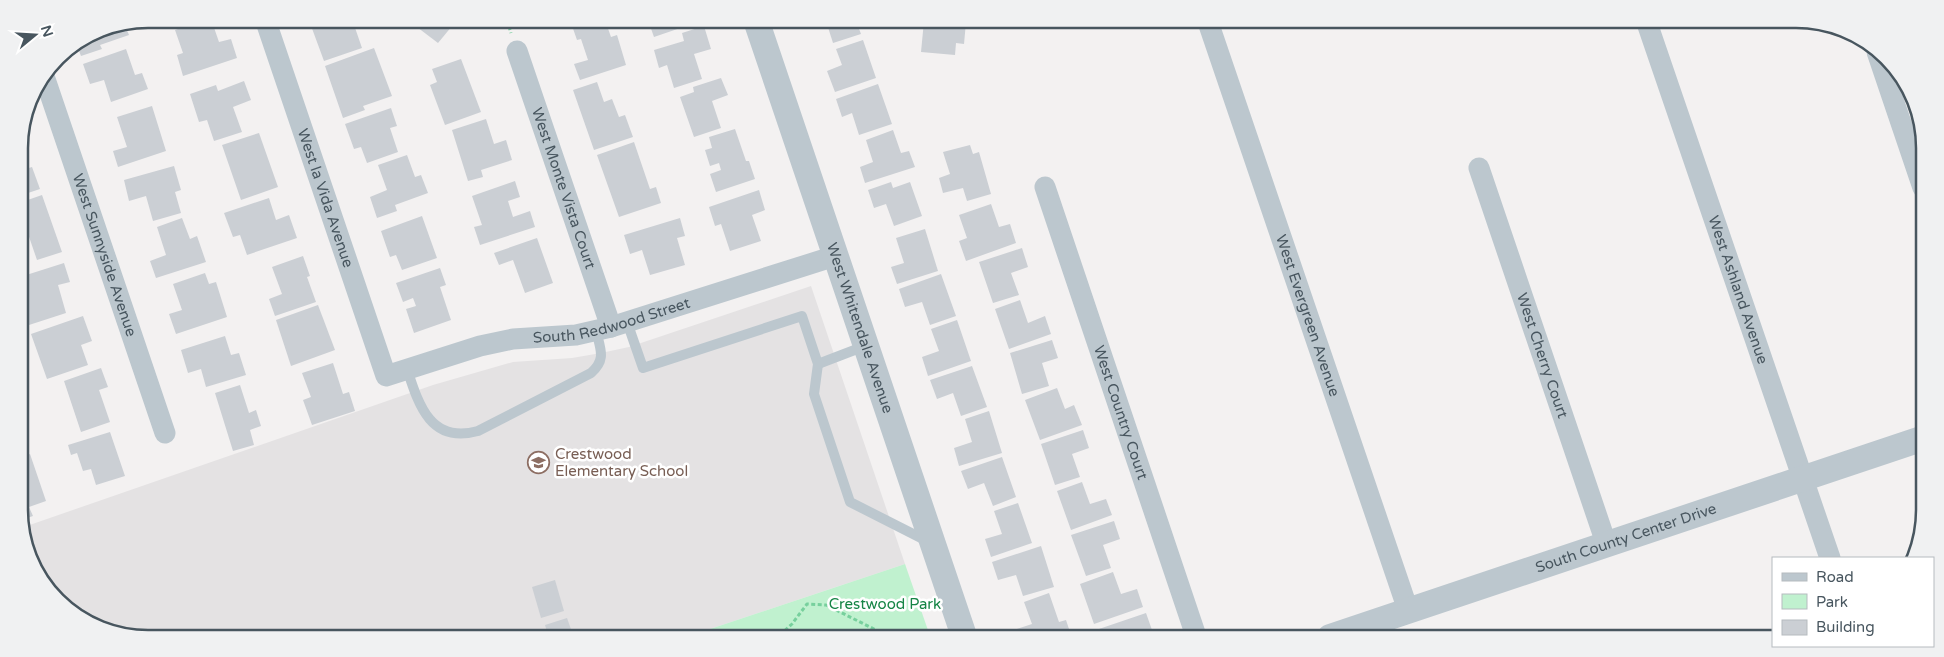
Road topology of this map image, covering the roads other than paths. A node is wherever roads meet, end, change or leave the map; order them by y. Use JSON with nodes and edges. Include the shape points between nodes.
{"nodes":[{"id":1,"x":268,"y":28,"type":"edge"},
{"id":2,"x":759,"y":28,"type":"edge"},
{"id":3,"x":1210,"y":28,"type":"edge"},
{"id":4,"x":1649,"y":28,"type":"edge"},
{"id":5,"x":517,"y":51,"type":"dead end"},
{"id":6,"x":1880,"y":63,"type":"edge"},
{"id":7,"x":47,"y":84,"type":"edge"},
{"id":8,"x":1479,"y":168,"type":"dead end"},
{"id":9,"x":1916,"y":170,"type":"edge"},
{"id":10,"x":1045,"y":187,"type":"dead end"},
{"id":11,"x":834,"y":256,"type":"junction"},
{"id":12,"x":611,"y":326,"type":"junction"},
{"id":13,"x":866,"y":346,"type":"junction"},
{"id":14,"x":818,"y":364,"type":"junction"},
{"id":15,"x":407,"y":369,"type":"junction"},
{"id":16,"x":386,"y":376,"type":"joint"},
{"id":17,"x":165,"y":433,"type":"dead end"},
{"id":18,"x":1916,"y":441,"type":"edge"},
{"id":19,"x":1803,"y":479,"type":"junction"},
{"id":20,"x":1606,"y":543,"type":"junction"},
{"id":21,"x":933,"y":544,"type":"junction"},
{"id":22,"x":1830,"y":557,"type":"edge"},
{"id":23,"x":1408,"y":610,"type":"junction"},
{"id":24,"x":1194,"y":629,"type":"edge"},
{"id":25,"x":1352,"y":629,"type":"edge"},
{"id":26,"x":962,"y":630,"type":"edge"}],
"edges":[{"from":1,"to":16,"type":"street","name":"West la Vida Avenue"},
{"from":2,"to":11,"type":"street","name":"West Whitendale Avenue"},
{"from":3,"to":23,"type":"street","name":"West Evergreen Avenue"},
{"from":4,"to":19,"type":"street","name":"West Ashland Avenue"},
{"from":5,"to":12,"type":"street","name":"West Monte Vista Court"},
{"from":6,"to":9,"type":"street"},
{"from":7,"to":17,"type":"street","name":"West Sunnyside Avenue"},
{"from":8,"to":20,"type":"street","name":"West Cherry Court"},
{"from":10,"to":24,"type":"street","name":"West Country Court"},
{"from":11,"to":12,"type":"street","name":"South Redwood Street"},
{"from":11,"to":13,"type":"street","name":"West Whitendale Avenue"},
{"from":12,"to":14,"type":"lane","via":[[643,368],[802,316]]},
{"from":12,"to":15,"type":"street","name":"South Redwood Street","via":[[576,335],[513,339]]},
{"from":12,"to":15,"type":"lane","via":[[600,365],[592,373],[478,431],[464,435],[450,434],[433,425]]},
{"from":13,"to":14,"type":"lane"},
{"from":13,"to":21,"type":"street","name":"West Whitendale Avenue"},
{"from":14,"to":21,"type":"lane","via":[[814,394],[850,502]]},
{"from":15,"to":16,"type":"street","name":"South Redwood Street"},
{"from":18,"to":19,"type":"street","name":"South County Center Drive"},
{"from":19,"to":20,"type":"street","name":"South County Center Drive"},
{"from":19,"to":22,"type":"street","name":"West Ashland Avenue"},
{"from":20,"to":23,"type":"street","name":"South County Center Drive"},
{"from":21,"to":26,"type":"street","name":"West Whitendale Avenue"},
{"from":23,"to":25,"type":"street","name":"South County Center Drive"}]}
